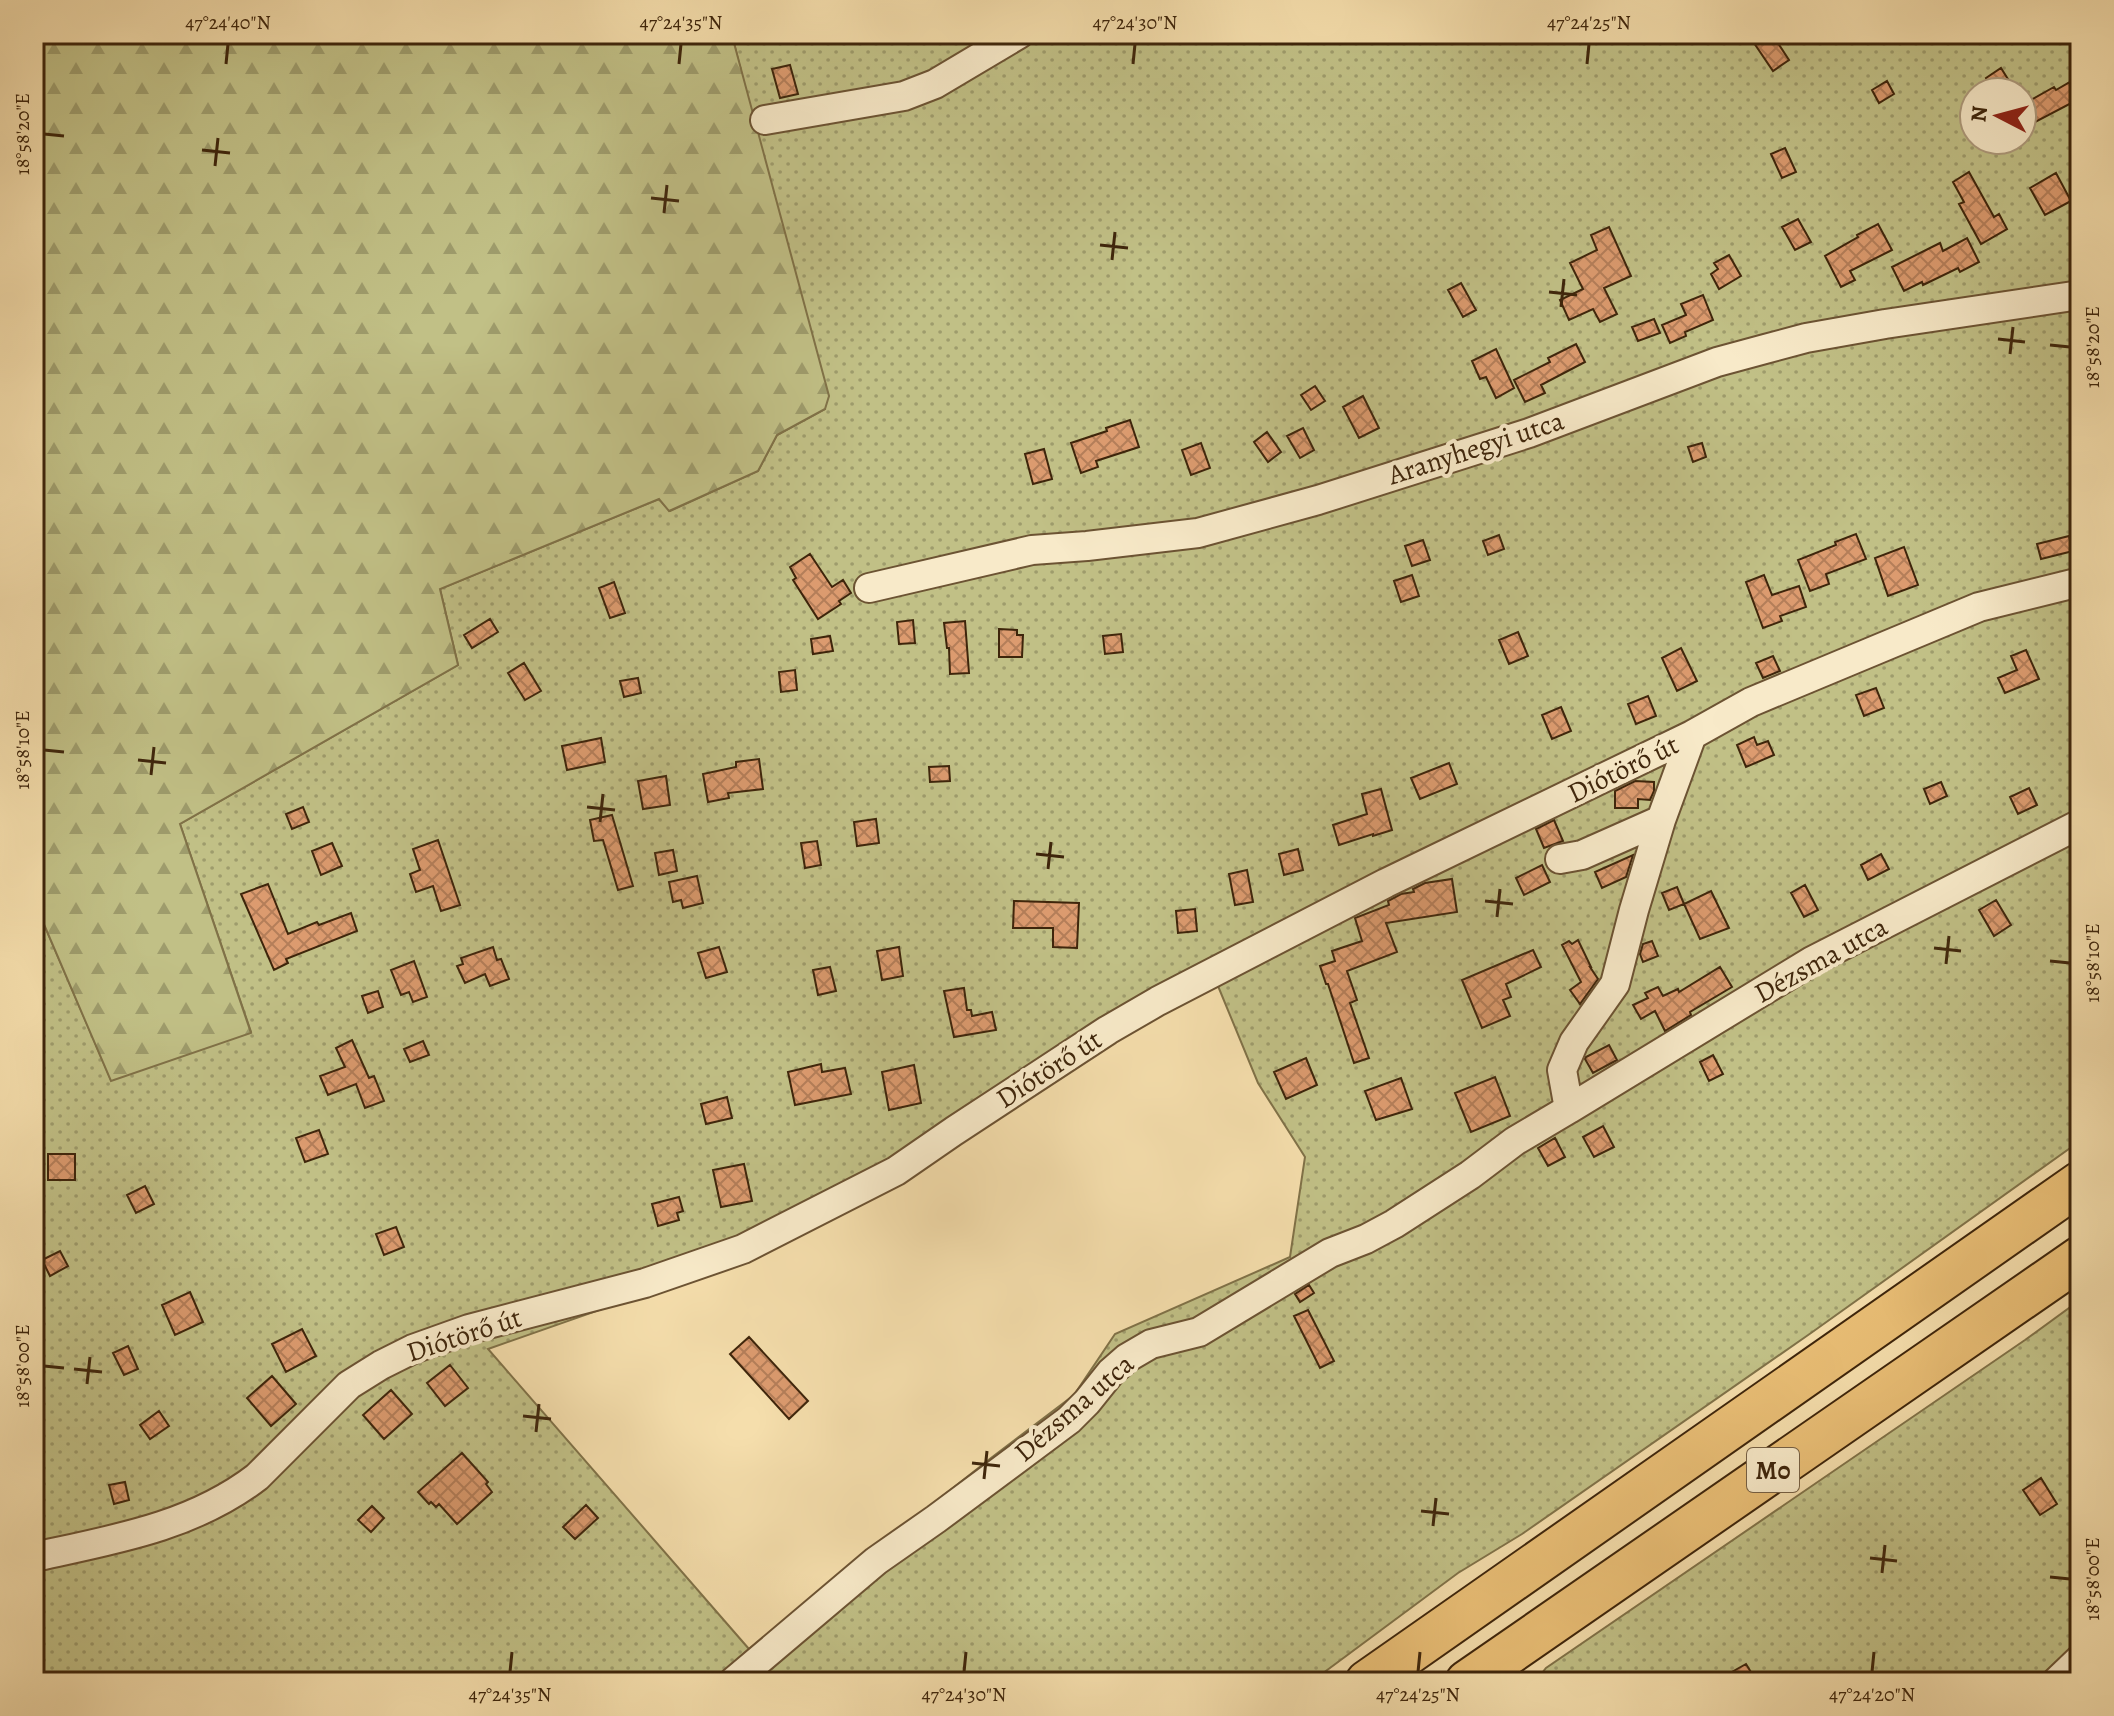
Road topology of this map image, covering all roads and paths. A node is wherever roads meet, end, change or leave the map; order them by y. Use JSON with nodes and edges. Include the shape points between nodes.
{"nodes":[{"id":1,"x":1019,"y":34,"type":"edge"},
{"id":2,"x":765,"y":120,"type":"dead end"},
{"id":3,"x":2080,"y":295,"type":"edge"},
{"id":4,"x":2080,"y":582,"type":"edge"},
{"id":5,"x":869,"y":588,"type":"dead end"},
{"id":6,"x":1692,"y":735,"type":"junction"},
{"id":7,"x":1661,"y":820,"type":"junction"},
{"id":8,"x":2080,"y":824,"type":"edge"},
{"id":9,"x":1560,"y":859,"type":"dead end"},
{"id":10,"x":1569,"y":1109,"type":"junction"},
{"id":11,"x":2080,"y":1183,"type":"edge"},
{"id":12,"x":2080,"y":1258,"type":"edge"},
{"id":13,"x":34,"y":1557,"type":"edge"},
{"id":14,"x":2080,"y":1659,"type":"edge"},
{"id":15,"x":733,"y":1682,"type":"edge"},
{"id":16,"x":1367,"y":1682,"type":"edge"},
{"id":17,"x":1467,"y":1682,"type":"edge"},
{"id":18,"x":2056,"y":1682,"type":"edge"}],
"edges":[{"from":1,"to":2,"type":"street","via":[[935,84],[904,96]]},
{"from":3,"to":5,"type":"street","name":"Aranyhegyi utca","via":[[1885,324],[1765,349],[1529,433],[1198,533],[1032,550]]},
{"from":4,"to":6,"type":"street","name":"Diótörő út","via":[[1979,607],[1915,632],[1751,702]]},
{"from":6,"to":7,"type":"street"},
{"from":6,"to":13,"type":"street","name":"Diótörő út","via":[[1158,1001],[896,1171],[772,1235],[645,1283],[413,1349],[349,1385],[257,1477],[219,1502],[149,1531]]},
{"from":7,"to":9,"type":"street","via":[[1582,855]]},
{"from":7,"to":10,"type":"street","via":[[1615,984],[1574,1042],[1562,1070]]},
{"from":8,"to":10,"type":"street","name":"Dézsma utca","via":[[1812,961]]},
{"from":10,"to":15,"type":"street","name":"Dézsma utca","via":[[1394,1224],[1330,1253],[1199,1332],[1151,1344],[1127,1358],[1069,1420],[876,1561]]},
{"from":11,"to":16,"type":"highway","number":"M0"},
{"from":12,"to":17,"type":"highway","number":"M0"},
{"from":14,"to":18,"type":"street"}]}
